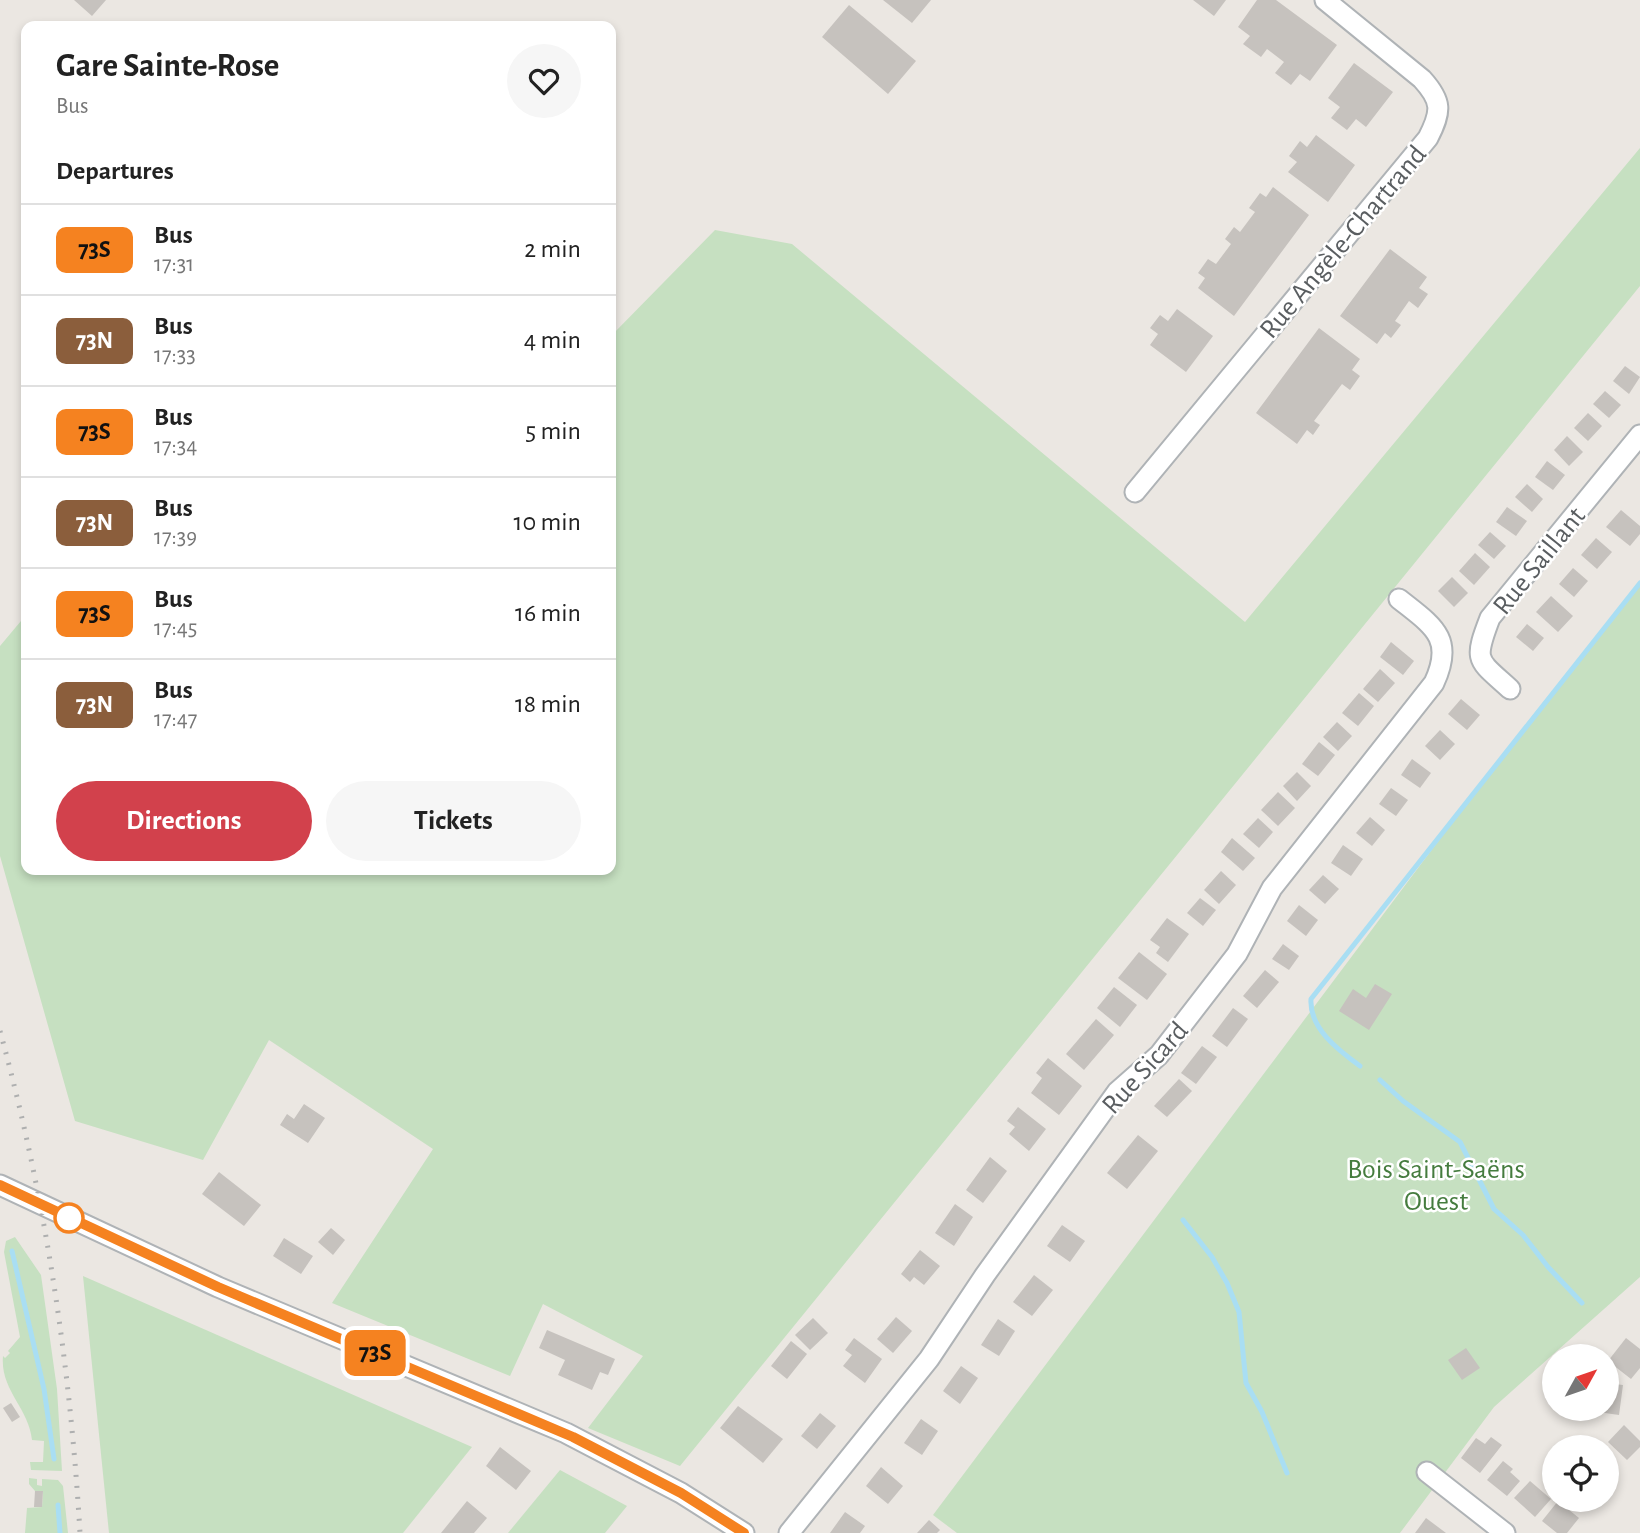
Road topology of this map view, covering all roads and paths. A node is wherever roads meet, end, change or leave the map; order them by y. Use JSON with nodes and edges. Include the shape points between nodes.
{"nodes":[{"id":1,"x":1325,"y":0,"type":"edge"},
{"id":2,"x":1640,"y":435,"type":"edge"},
{"id":3,"x":1135,"y":492,"type":"dead end"},
{"id":4,"x":1399,"y":599,"type":"dead end"},
{"id":5,"x":1510,"y":690,"type":"dead end"},
{"id":6,"x":0,"y":1185,"type":"edge"},
{"id":7,"x":1427,"y":1472,"type":"dead end"},
{"id":8,"x":744,"y":1533,"type":"edge"},
{"id":9,"x":789,"y":1533,"type":"edge"},
{"id":10,"x":1505,"y":1533,"type":"edge"}],
"edges":[{"from":1,"to":3,"type":"street","name":"Rue Angèle-Chartrand","via":[[1436,94],[1436,123]]},
{"from":2,"to":5,"type":"street","name":"Rue Saillant","via":[[1490,618],[1478,649],[1483,665]]},
{"from":4,"to":9,"type":"street","name":"Rue Sicard","via":[[1427,621],[1442,642],[1443,663],[1434,683],[1272,888],[1237,954],[1159,1055],[1117,1092],[929,1359]]},
{"from":6,"to":8,"type":"street","via":[[218,1287],[573,1437],[681,1493]]},
{"from":7,"to":10,"type":"street"}]}
